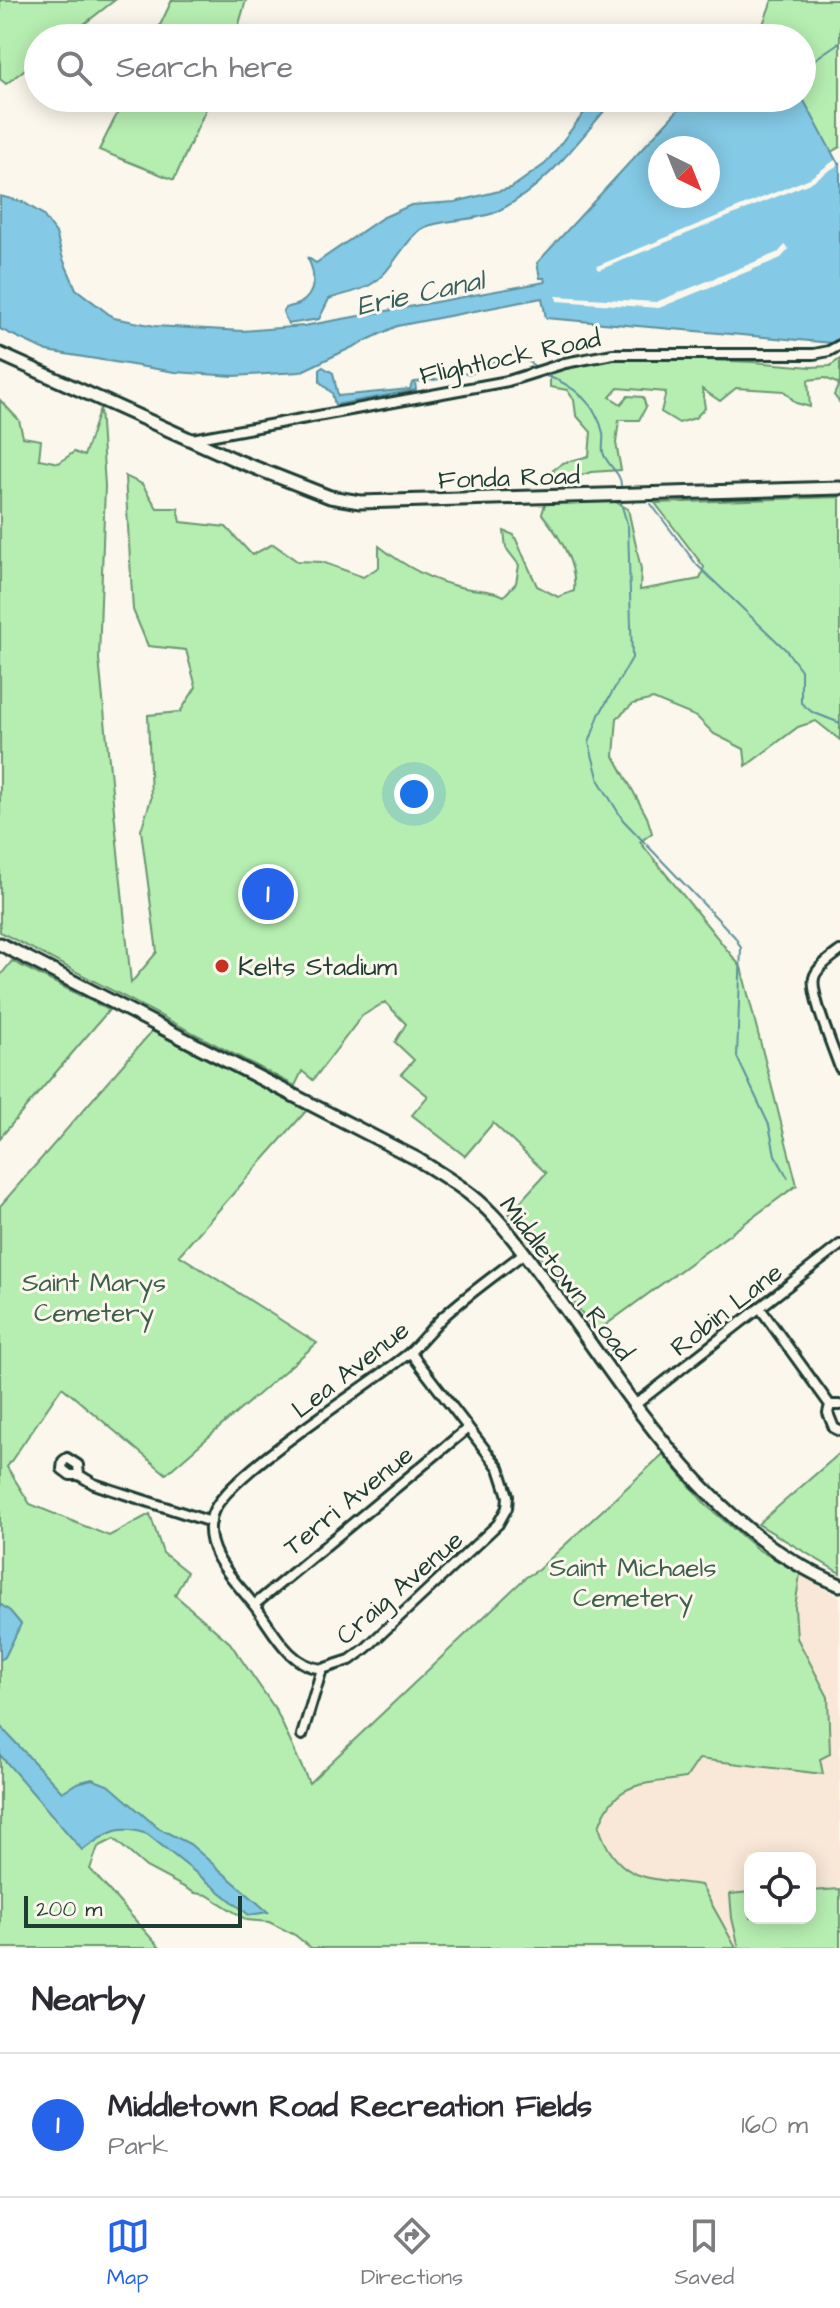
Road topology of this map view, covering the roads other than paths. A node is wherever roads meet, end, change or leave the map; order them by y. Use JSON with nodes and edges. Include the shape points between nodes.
{"nodes":[{"id":1,"x":840,"y":345,"type":"edge"},
{"id":2,"x":0,"y":354,"type":"edge"},
{"id":3,"x":191,"y":439,"type":"junction"},
{"id":4,"x":840,"y":488,"type":"edge"},
{"id":5,"x":0,"y":944,"type":"edge"},
{"id":6,"x":840,"y":951,"type":"edge"},
{"id":7,"x":840,"y":1068,"type":"edge"},
{"id":8,"x":840,"y":1245,"type":"edge"},
{"id":9,"x":524,"y":1253,"type":"junction"},
{"id":10,"x":760,"y":1308,"type":"junction"},
{"id":11,"x":410,"y":1352,"type":"junction"},
{"id":12,"x":636,"y":1404,"type":"junction"},
{"id":13,"x":830,"y":1405,"type":"junction"},
{"id":14,"x":840,"y":1405,"type":"edge"},
{"id":15,"x":468,"y":1428,"type":"junction"},
{"id":16,"x":840,"y":1431,"type":"edge"},
{"id":17,"x":79,"y":1475,"type":"dead end"},
{"id":18,"x":211,"y":1522,"type":"junction"},
{"id":19,"x":840,"y":1585,"type":"edge"},
{"id":20,"x":254,"y":1605,"type":"junction"},
{"id":21,"x":322,"y":1669,"type":"junction"},
{"id":22,"x":302,"y":1735,"type":"dead end"}],
"edges":[{"from":1,"to":3,"type":"street","name":"Flightlock Road","via":[[814,354],[613,354],[508,381]]},
{"from":2,"to":3,"type":"street","name":"Fonda Road"},
{"from":3,"to":4,"type":"street","name":"Fonda Road","via":[[307,489],[360,502]]},
{"from":5,"to":9,"type":"street","name":"Middletown Road","via":[[417,1159],[476,1199]]},
{"from":6,"to":7,"type":"street","via":[[814,979]]},
{"from":8,"to":10,"type":"street","name":"Robin Lane"},
{"from":9,"to":11,"type":"street","name":"Lea Avenue","via":[[443,1317]]},
{"from":9,"to":12,"type":"street","name":"Middletown Road"},
{"from":10,"to":12,"type":"street","name":"Robin Lane"},
{"from":10,"to":13,"type":"street"},
{"from":11,"to":15,"type":"street"},
{"from":11,"to":18,"type":"street","name":"Lea Avenue","via":[[236,1483],[215,1508]]},
{"from":12,"to":19,"type":"street","name":"Middletown Road","via":[[717,1502],[746,1528],[785,1558]]},
{"from":13,"to":14,"type":"street"},
{"from":13,"to":16,"type":"street","via":[[830,1420]]},
{"from":15,"to":20,"type":"street","name":"Terri Avenue"},
{"from":15,"to":21,"type":"street","name":"Craig Avenue","via":[[499,1468],[507,1508],[490,1533],[366,1648]]},
{"from":17,"to":18,"type":"street"},
{"from":18,"to":20,"type":"street","via":[[213,1548],[223,1568]]},
{"from":20,"to":21,"type":"street","via":[[297,1660]]},
{"from":21,"to":22,"type":"street","name":"Craig Avenue"}]}
